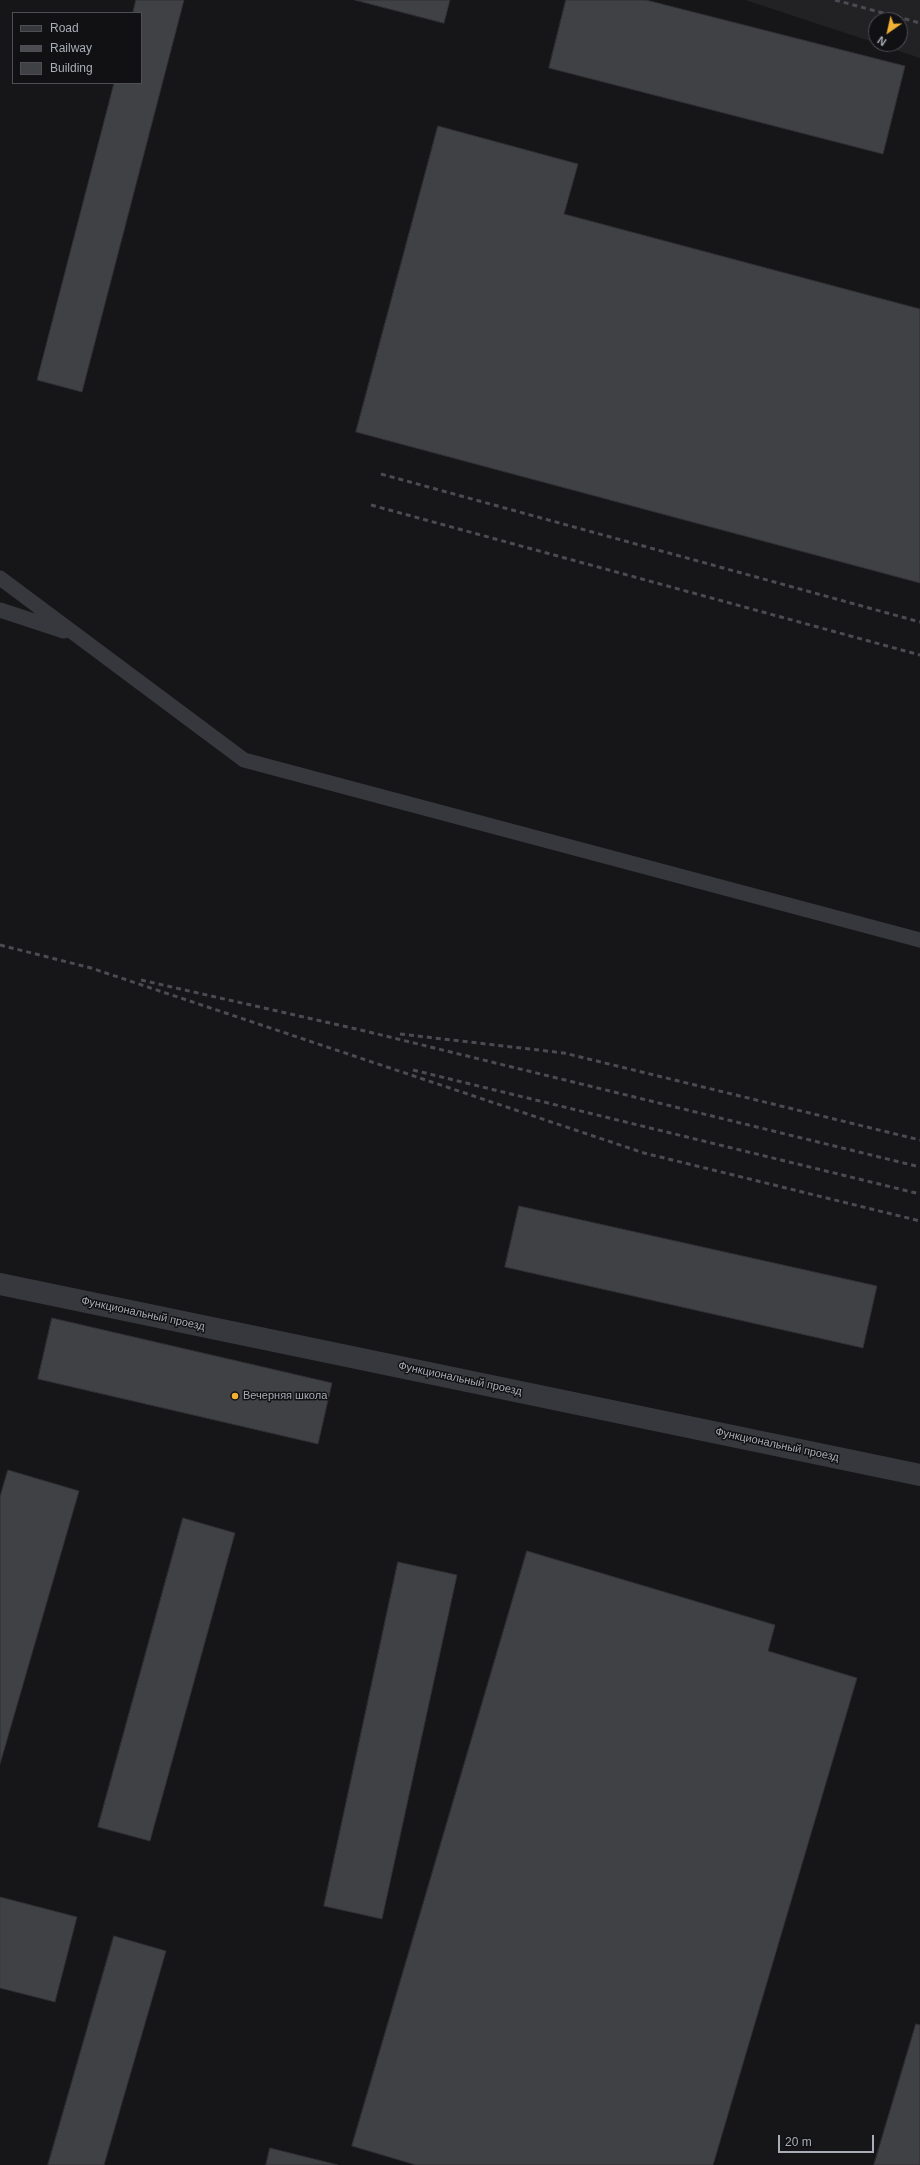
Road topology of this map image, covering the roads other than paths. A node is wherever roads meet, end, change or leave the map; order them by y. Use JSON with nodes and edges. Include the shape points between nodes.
{"nodes":[{"id":1,"x":0,"y":578,"type":"edge"},
{"id":2,"x":0,"y":610,"type":"edge"},
{"id":3,"x":76,"y":635,"type":"junction"},
{"id":4,"x":920,"y":940,"type":"edge"},
{"id":5,"x":0,"y":1284,"type":"edge"},
{"id":6,"x":920,"y":1475,"type":"edge"}],
"edges":[{"from":1,"to":3,"type":"lane"},
{"from":2,"to":3,"type":"lane"},
{"from":3,"to":4,"type":"lane","via":[[244,760]]},
{"from":5,"to":6,"type":"street","name":"Функциональный проезд"}]}
